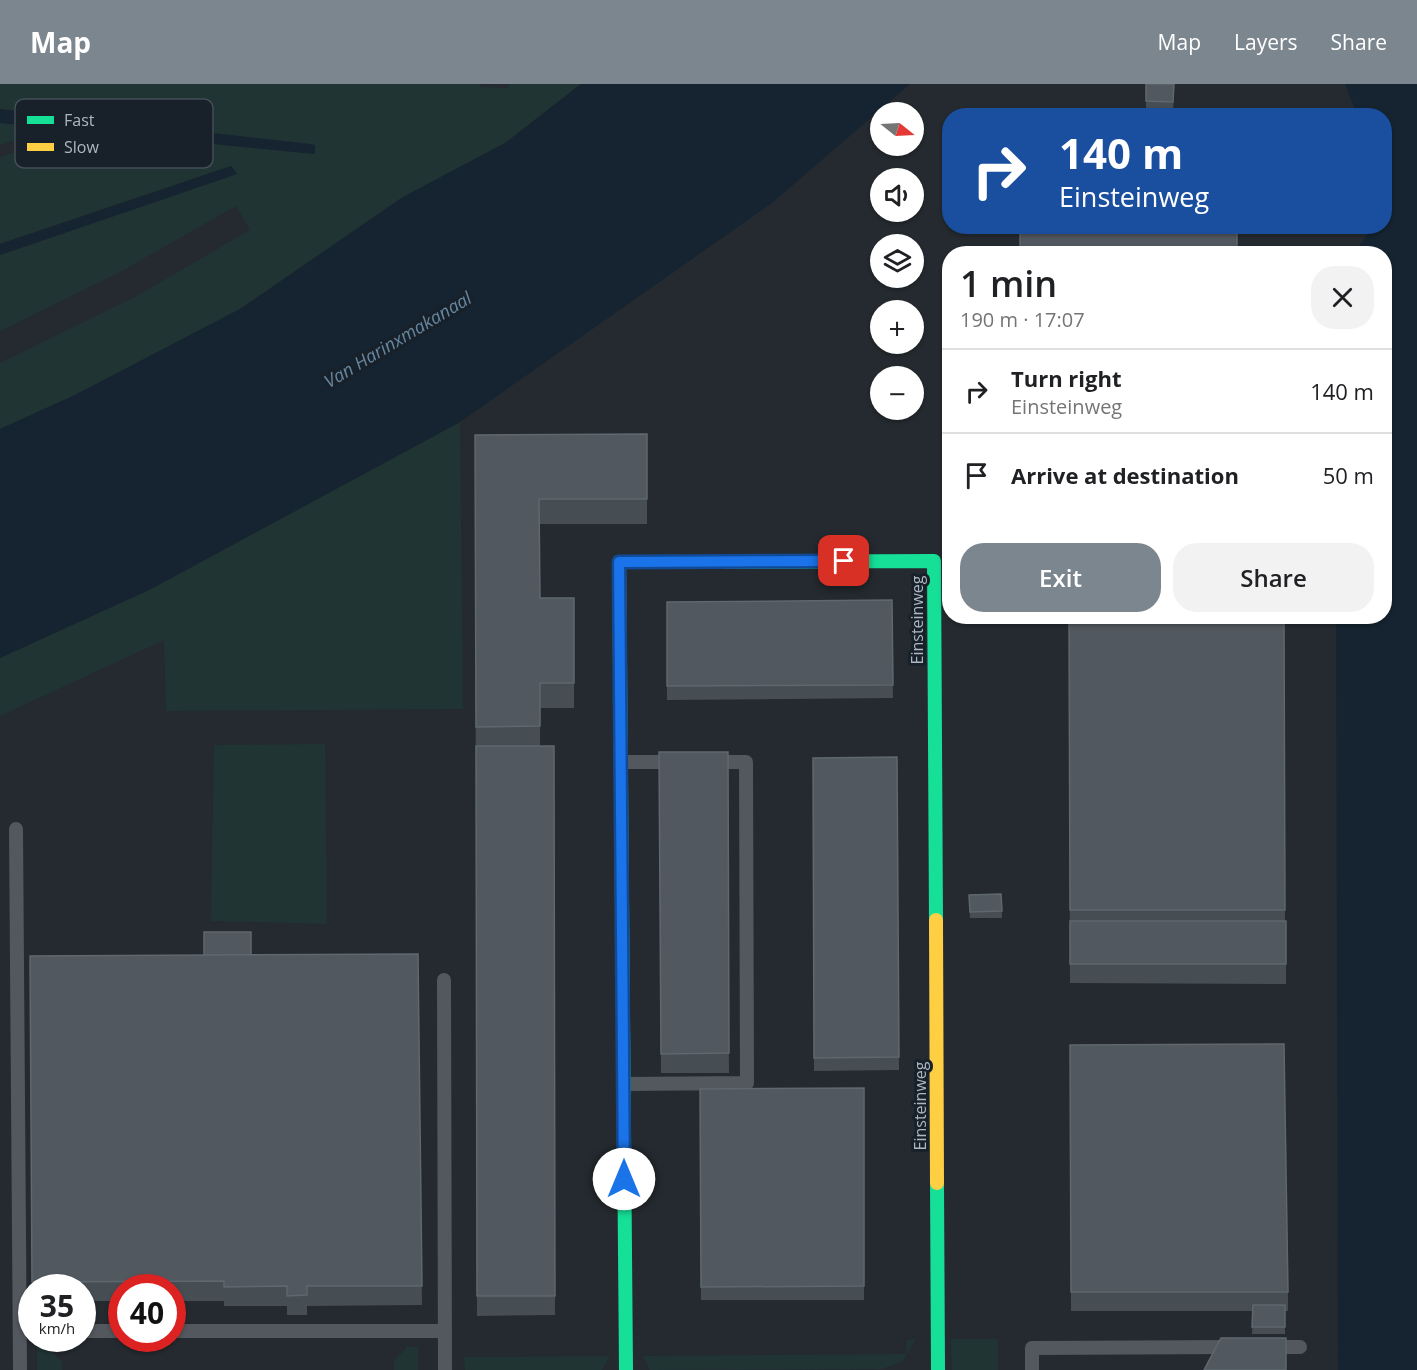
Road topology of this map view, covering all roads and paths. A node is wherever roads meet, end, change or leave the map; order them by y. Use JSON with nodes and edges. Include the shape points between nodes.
{"nodes":[{"id":1,"x":621,"y":762,"type":"junction"},
{"id":2,"x":16,"y":829,"type":"dead end"},
{"id":3,"x":444,"y":980,"type":"dead end"},
{"id":4,"x":624,"y":1084,"type":"junction"},
{"id":5,"x":24,"y":1274,"type":"edge"},
{"id":6,"x":186,"y":1331,"type":"edge"},
{"id":7,"x":445,"y":1331,"type":"junction"},
{"id":8,"x":1300,"y":1347,"type":"dead end"},
{"id":9,"x":22,"y":1352,"type":"edge"},
{"id":10,"x":20,"y":1370,"type":"edge"},
{"id":11,"x":445,"y":1370,"type":"edge"},
{"id":12,"x":626,"y":1370,"type":"edge"},
{"id":13,"x":938,"y":1370,"type":"edge"},
{"id":14,"x":1032,"y":1370,"type":"edge"}],
"edges":[{"from":1,"to":4,"type":"street","name":"Einsteinweg"},
{"from":1,"to":4,"type":"lane","via":[[746,762],[747,1083]]},
{"from":1,"to":13,"type":"street","name":"Einsteinweg","via":[[619,562],[934,561]]},
{"from":2,"to":5,"type":"lane"},
{"from":3,"to":7,"type":"lane"},
{"from":4,"to":12,"type":"street","name":"Einsteinweg"},
{"from":6,"to":7,"type":"lane"},
{"from":7,"to":11,"type":"lane"},
{"from":8,"to":14,"type":"lane","via":[[1032,1348]]},
{"from":9,"to":10,"type":"lane"}]}
